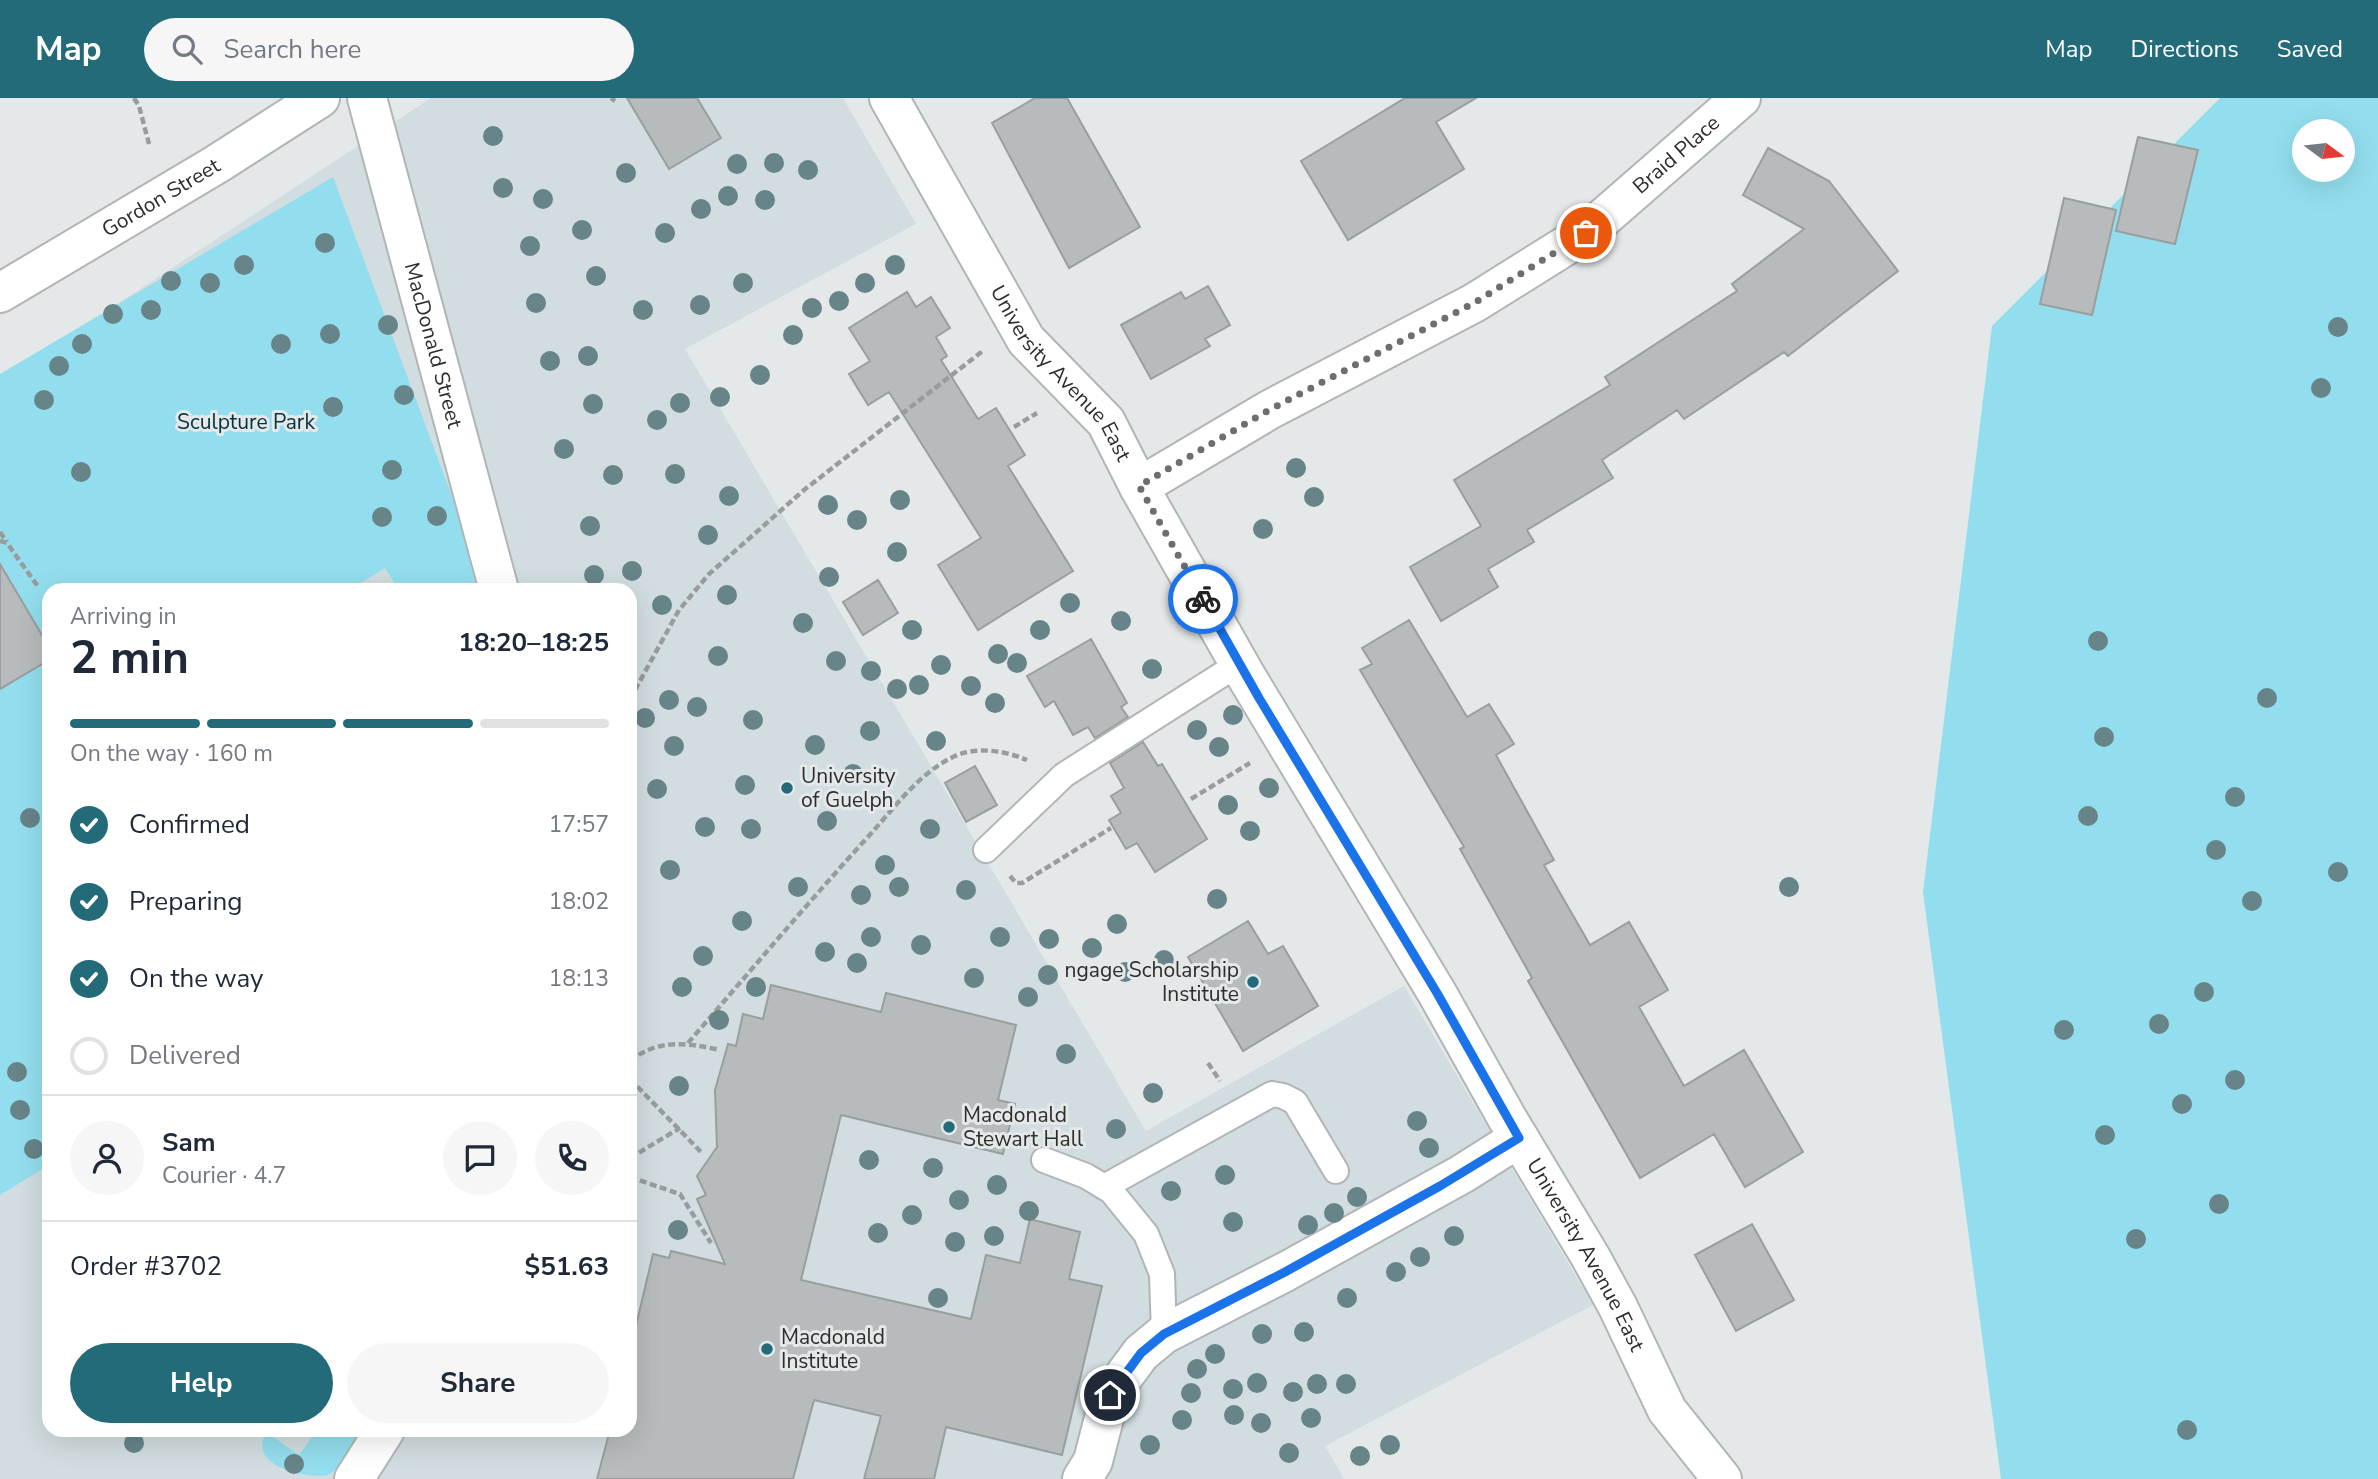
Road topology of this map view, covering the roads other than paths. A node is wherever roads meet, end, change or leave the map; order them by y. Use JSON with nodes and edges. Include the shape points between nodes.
{"nodes":[{"id":1,"x":320,"y":98,"type":"edge"},
{"id":2,"x":367,"y":98,"type":"edge"},
{"id":3,"x":888,"y":98,"type":"edge"},
{"id":4,"x":1741,"y":98,"type":"edge"},
{"id":5,"x":0,"y":293,"type":"edge"},
{"id":6,"x":1139,"y":486,"type":"junction"},
{"id":7,"x":497,"y":583,"type":"edge"},
{"id":8,"x":1240,"y":663,"type":"junction"},
{"id":9,"x":990,"y":847,"type":"road end"},
{"id":10,"x":1519,"y":1138,"type":"junction"},
{"id":11,"x":1044,"y":1160,"type":"dead end"},
{"id":12,"x":1336,"y":1171,"type":"dead end"},
{"id":13,"x":1104,"y":1186,"type":"junction"},
{"id":14,"x":1164,"y":1334,"type":"junction"},
{"id":15,"x":381,"y":1437,"type":"edge"},
{"id":16,"x":354,"y":1479,"type":"edge"},
{"id":17,"x":1082,"y":1479,"type":"edge"},
{"id":18,"x":1721,"y":1479,"type":"edge"}],
"edges":[{"from":1,"to":5,"type":"street","name":"Gordon Street"},
{"from":2,"to":7,"type":"street","name":"MacDonald Street"},
{"from":3,"to":6,"type":"street","name":"University Avenue East","via":[[1026,340],[1106,422]]},
{"from":4,"to":6,"type":"street","name":"Braid Place","via":[[1586,233],[1474,303],[1269,410]]},
{"from":6,"to":8,"type":"street","name":"University Avenue East"},
{"from":8,"to":9,"type":"lane","via":[[1064,775]]},
{"from":8,"to":10,"type":"street","name":"University Avenue East"},
{"from":10,"to":14,"type":"street","via":[[1368,1226]]},
{"from":10,"to":18,"type":"street","name":"University Avenue East","via":[[1618,1307],[1667,1409]]},
{"from":11,"to":13,"type":"lane"},
{"from":12,"to":13,"type":"lane","via":[[1295,1102],[1272,1094]]},
{"from":13,"to":14,"type":"lane","via":[[1146,1234],[1162,1274]]},
{"from":14,"to":17,"type":"street","via":[[1141,1353],[1110,1395],[1093,1461]]},
{"from":15,"to":16,"type":"street"}]}
